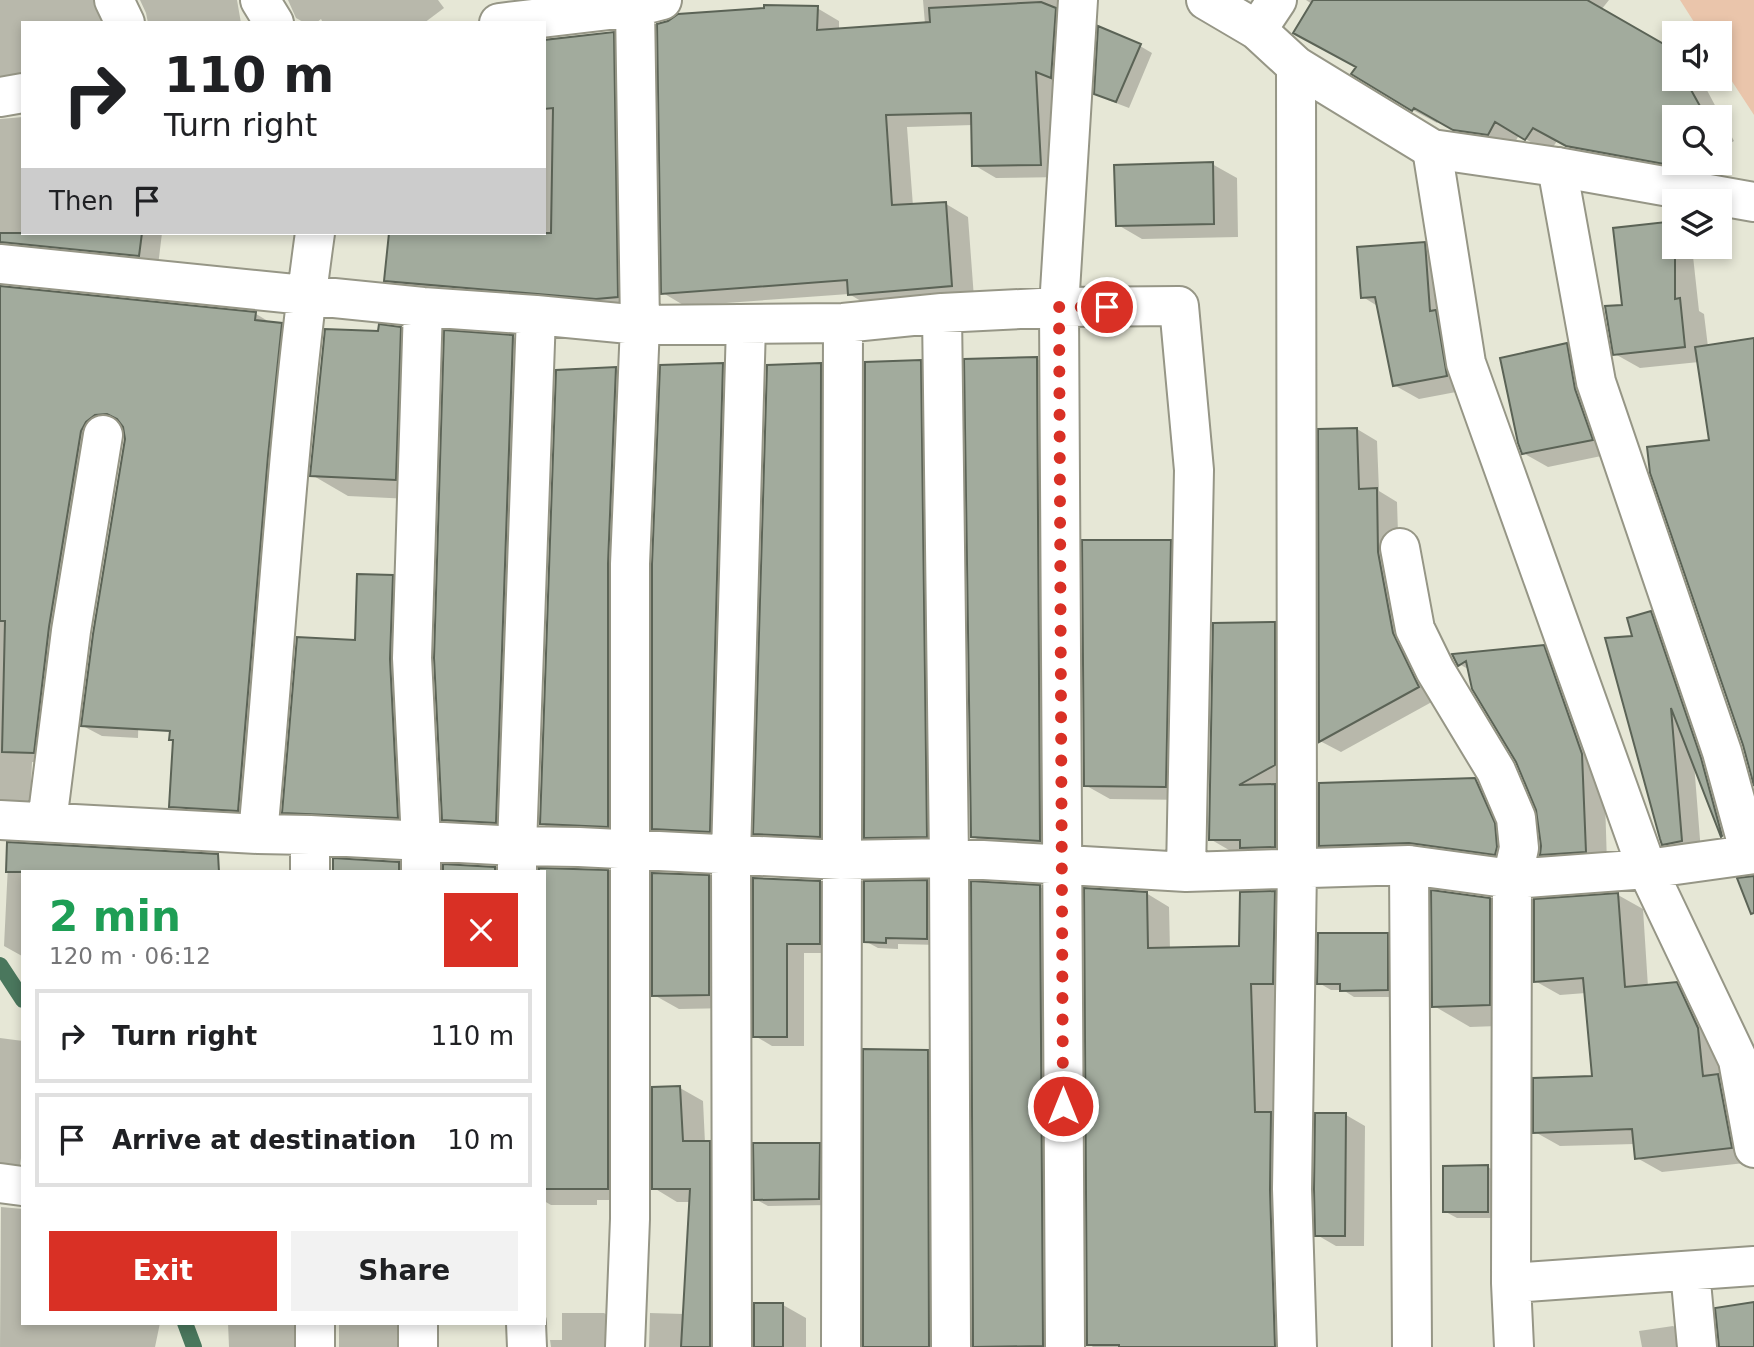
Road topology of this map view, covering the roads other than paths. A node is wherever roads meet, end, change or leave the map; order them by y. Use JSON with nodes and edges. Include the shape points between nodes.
{"nodes":[{"id":1,"x":114,"y":0,"type":"edge"},
{"id":2,"x":260,"y":0,"type":"edge"},
{"id":3,"x":1078,"y":0,"type":"edge"},
{"id":4,"x":1206,"y":0,"type":"edge"},
{"id":5,"x":643,"y":2,"type":"edge"},
{"id":6,"x":1267,"y":15,"type":"edge"},
{"id":7,"x":124,"y":21,"type":"edge"},
{"id":8,"x":273,"y":21,"type":"edge"},
{"id":9,"x":513,"y":21,"type":"edge"},
{"id":10,"x":1296,"y":66,"type":"junction"},
{"id":11,"x":21,"y":93,"type":"edge"},
{"id":12,"x":0,"y":97,"type":"edge"},
{"id":13,"x":1432,"y":149,"type":"junction"},
{"id":14,"x":1557,"y":167,"type":"junction"},
{"id":15,"x":1754,"y":202,"type":"edge"},
{"id":16,"x":315,"y":235,"type":"edge"},
{"id":17,"x":0,"y":264,"type":"edge"},
{"id":18,"x":306,"y":295,"type":"junction"},
{"id":19,"x":423,"y":307,"type":"junction"},
{"id":20,"x":1059,"y":307,"type":"junction"},
{"id":21,"x":942,"y":313,"type":"junction"},
{"id":22,"x":536,"y":315,"type":"junction"},
{"id":23,"x":843,"y":323,"type":"junction"},
{"id":24,"x":639,"y":325,"type":"junction"},
{"id":25,"x":746,"y":325,"type":"junction"},
{"id":26,"x":103,"y":435,"type":"dead end"},
{"id":27,"x":1400,"y":548,"type":"dead end"},
{"id":28,"x":1738,"y":749,"type":"edge"},
{"id":29,"x":0,"y":820,"type":"edge"},
{"id":30,"x":47,"y":822,"type":"junction"},
{"id":31,"x":258,"y":834,"type":"junction"},
{"id":32,"x":630,"y":850,"type":"junction"},
{"id":33,"x":310,"y":853,"type":"edge"},
{"id":34,"x":1752,"y":854,"type":"edge"},
{"id":35,"x":731,"y":855,"type":"junction"},
{"id":36,"x":421,"y":856,"type":"edge"},
{"id":37,"x":950,"y":858,"type":"junction"},
{"id":38,"x":517,"y":859,"type":"edge"},
{"id":39,"x":841,"y":860,"type":"junction"},
{"id":40,"x":1061,"y":865,"type":"junction"},
{"id":41,"x":1409,"y":865,"type":"junction"},
{"id":42,"x":1297,"y":868,"type":"junction"},
{"id":43,"x":1647,"y":869,"type":"junction"},
{"id":44,"x":1185,"y":872,"type":"junction"},
{"id":45,"x":1512,"y":879,"type":"junction"},
{"id":46,"x":1754,"y":1148,"type":"edge"},
{"id":47,"x":0,"y":1183,"type":"edge"},
{"id":48,"x":21,"y":1186,"type":"edge"},
{"id":49,"x":1754,"y":1266,"type":"edge"},
{"id":50,"x":1690,"y":1271,"type":"junction"},
{"id":51,"x":1511,"y":1283,"type":"junction"},
{"id":52,"x":315,"y":1325,"type":"edge"},
{"id":53,"x":418,"y":1325,"type":"edge"},
{"id":54,"x":526,"y":1325,"type":"edge"},
{"id":55,"x":315,"y":1347,"type":"edge"},
{"id":56,"x":418,"y":1347,"type":"edge"},
{"id":57,"x":527,"y":1347,"type":"edge"},
{"id":58,"x":625,"y":1347,"type":"edge"},
{"id":59,"x":732,"y":1347,"type":"edge"},
{"id":60,"x":841,"y":1347,"type":"edge"},
{"id":61,"x":951,"y":1347,"type":"edge"},
{"id":62,"x":1065,"y":1347,"type":"edge"},
{"id":63,"x":1297,"y":1347,"type":"edge"},
{"id":64,"x":1412,"y":1347,"type":"edge"},
{"id":65,"x":1514,"y":1347,"type":"edge"},
{"id":66,"x":1697,"y":1347,"type":"edge"}],
"edges":[{"from":1,"to":7,"type":"street"},
{"from":2,"to":8,"type":"street"},
{"from":3,"to":20,"type":"street"},
{"from":4,"to":6,"type":"street"},
{"from":5,"to":9,"type":"street"},
{"from":5,"to":24,"type":"street"},
{"from":6,"to":10,"type":"street"},
{"from":10,"to":13,"type":"street"},
{"from":10,"to":42,"type":"street"},
{"from":11,"to":12,"type":"street"},
{"from":13,"to":14,"type":"street"},
{"from":13,"to":43,"type":"street","via":[[1466,363]]},
{"from":14,"to":15,"type":"street"},
{"from":14,"to":28,"type":"street","via":[[1596,382]]},
{"from":16,"to":18,"type":"street"},
{"from":17,"to":18,"type":"street"},
{"from":18,"to":19,"type":"street"},
{"from":18,"to":31,"type":"street"},
{"from":19,"to":22,"type":"street"},
{"from":19,"to":36,"type":"street","via":[[412,658]]},
{"from":20,"to":21,"type":"street"},
{"from":20,"to":40,"type":"street"},
{"from":20,"to":44,"type":"street","via":[[1179,306],[1194,470]]},
{"from":21,"to":23,"type":"street"},
{"from":21,"to":37,"type":"street"},
{"from":22,"to":24,"type":"street"},
{"from":22,"to":38,"type":"street"},
{"from":23,"to":25,"type":"street"},
{"from":23,"to":39,"type":"street"},
{"from":24,"to":25,"type":"street"},
{"from":24,"to":32,"type":"street","via":[[629,564]]},
{"from":25,"to":35,"type":"street"},
{"from":26,"to":30,"type":"street","via":[[71,631]]},
{"from":27,"to":45,"type":"street","via":[[1415,629],[1496,771],[1516,818],[1519,848]]},
{"from":28,"to":34,"type":"street"},
{"from":29,"to":30,"type":"street"},
{"from":30,"to":31,"type":"street"},
{"from":31,"to":33,"type":"street"},
{"from":32,"to":35,"type":"street"},
{"from":32,"to":38,"type":"street"},
{"from":32,"to":58,"type":"street","via":[[630,1219]]},
{"from":33,"to":36,"type":"street"},
{"from":34,"to":43,"type":"street"},
{"from":35,"to":39,"type":"street"},
{"from":35,"to":59,"type":"street"},
{"from":36,"to":38,"type":"street"},
{"from":37,"to":39,"type":"street"},
{"from":37,"to":40,"type":"street"},
{"from":37,"to":61,"type":"street"},
{"from":39,"to":60,"type":"street"},
{"from":40,"to":44,"type":"street"},
{"from":40,"to":62,"type":"street"},
{"from":41,"to":42,"type":"street"},
{"from":41,"to":45,"type":"street"},
{"from":41,"to":64,"type":"street"},
{"from":42,"to":44,"type":"street"},
{"from":42,"to":63,"type":"street","via":[[1292,1189]]},
{"from":43,"to":45,"type":"street"},
{"from":43,"to":46,"type":"street","via":[[1738,1060]]},
{"from":45,"to":51,"type":"street"},
{"from":47,"to":48,"type":"street"},
{"from":49,"to":50,"type":"street"},
{"from":50,"to":51,"type":"street"},
{"from":50,"to":66,"type":"street"},
{"from":51,"to":65,"type":"street"},
{"from":52,"to":55,"type":"street"},
{"from":53,"to":56,"type":"street"},
{"from":54,"to":57,"type":"street"}]}
